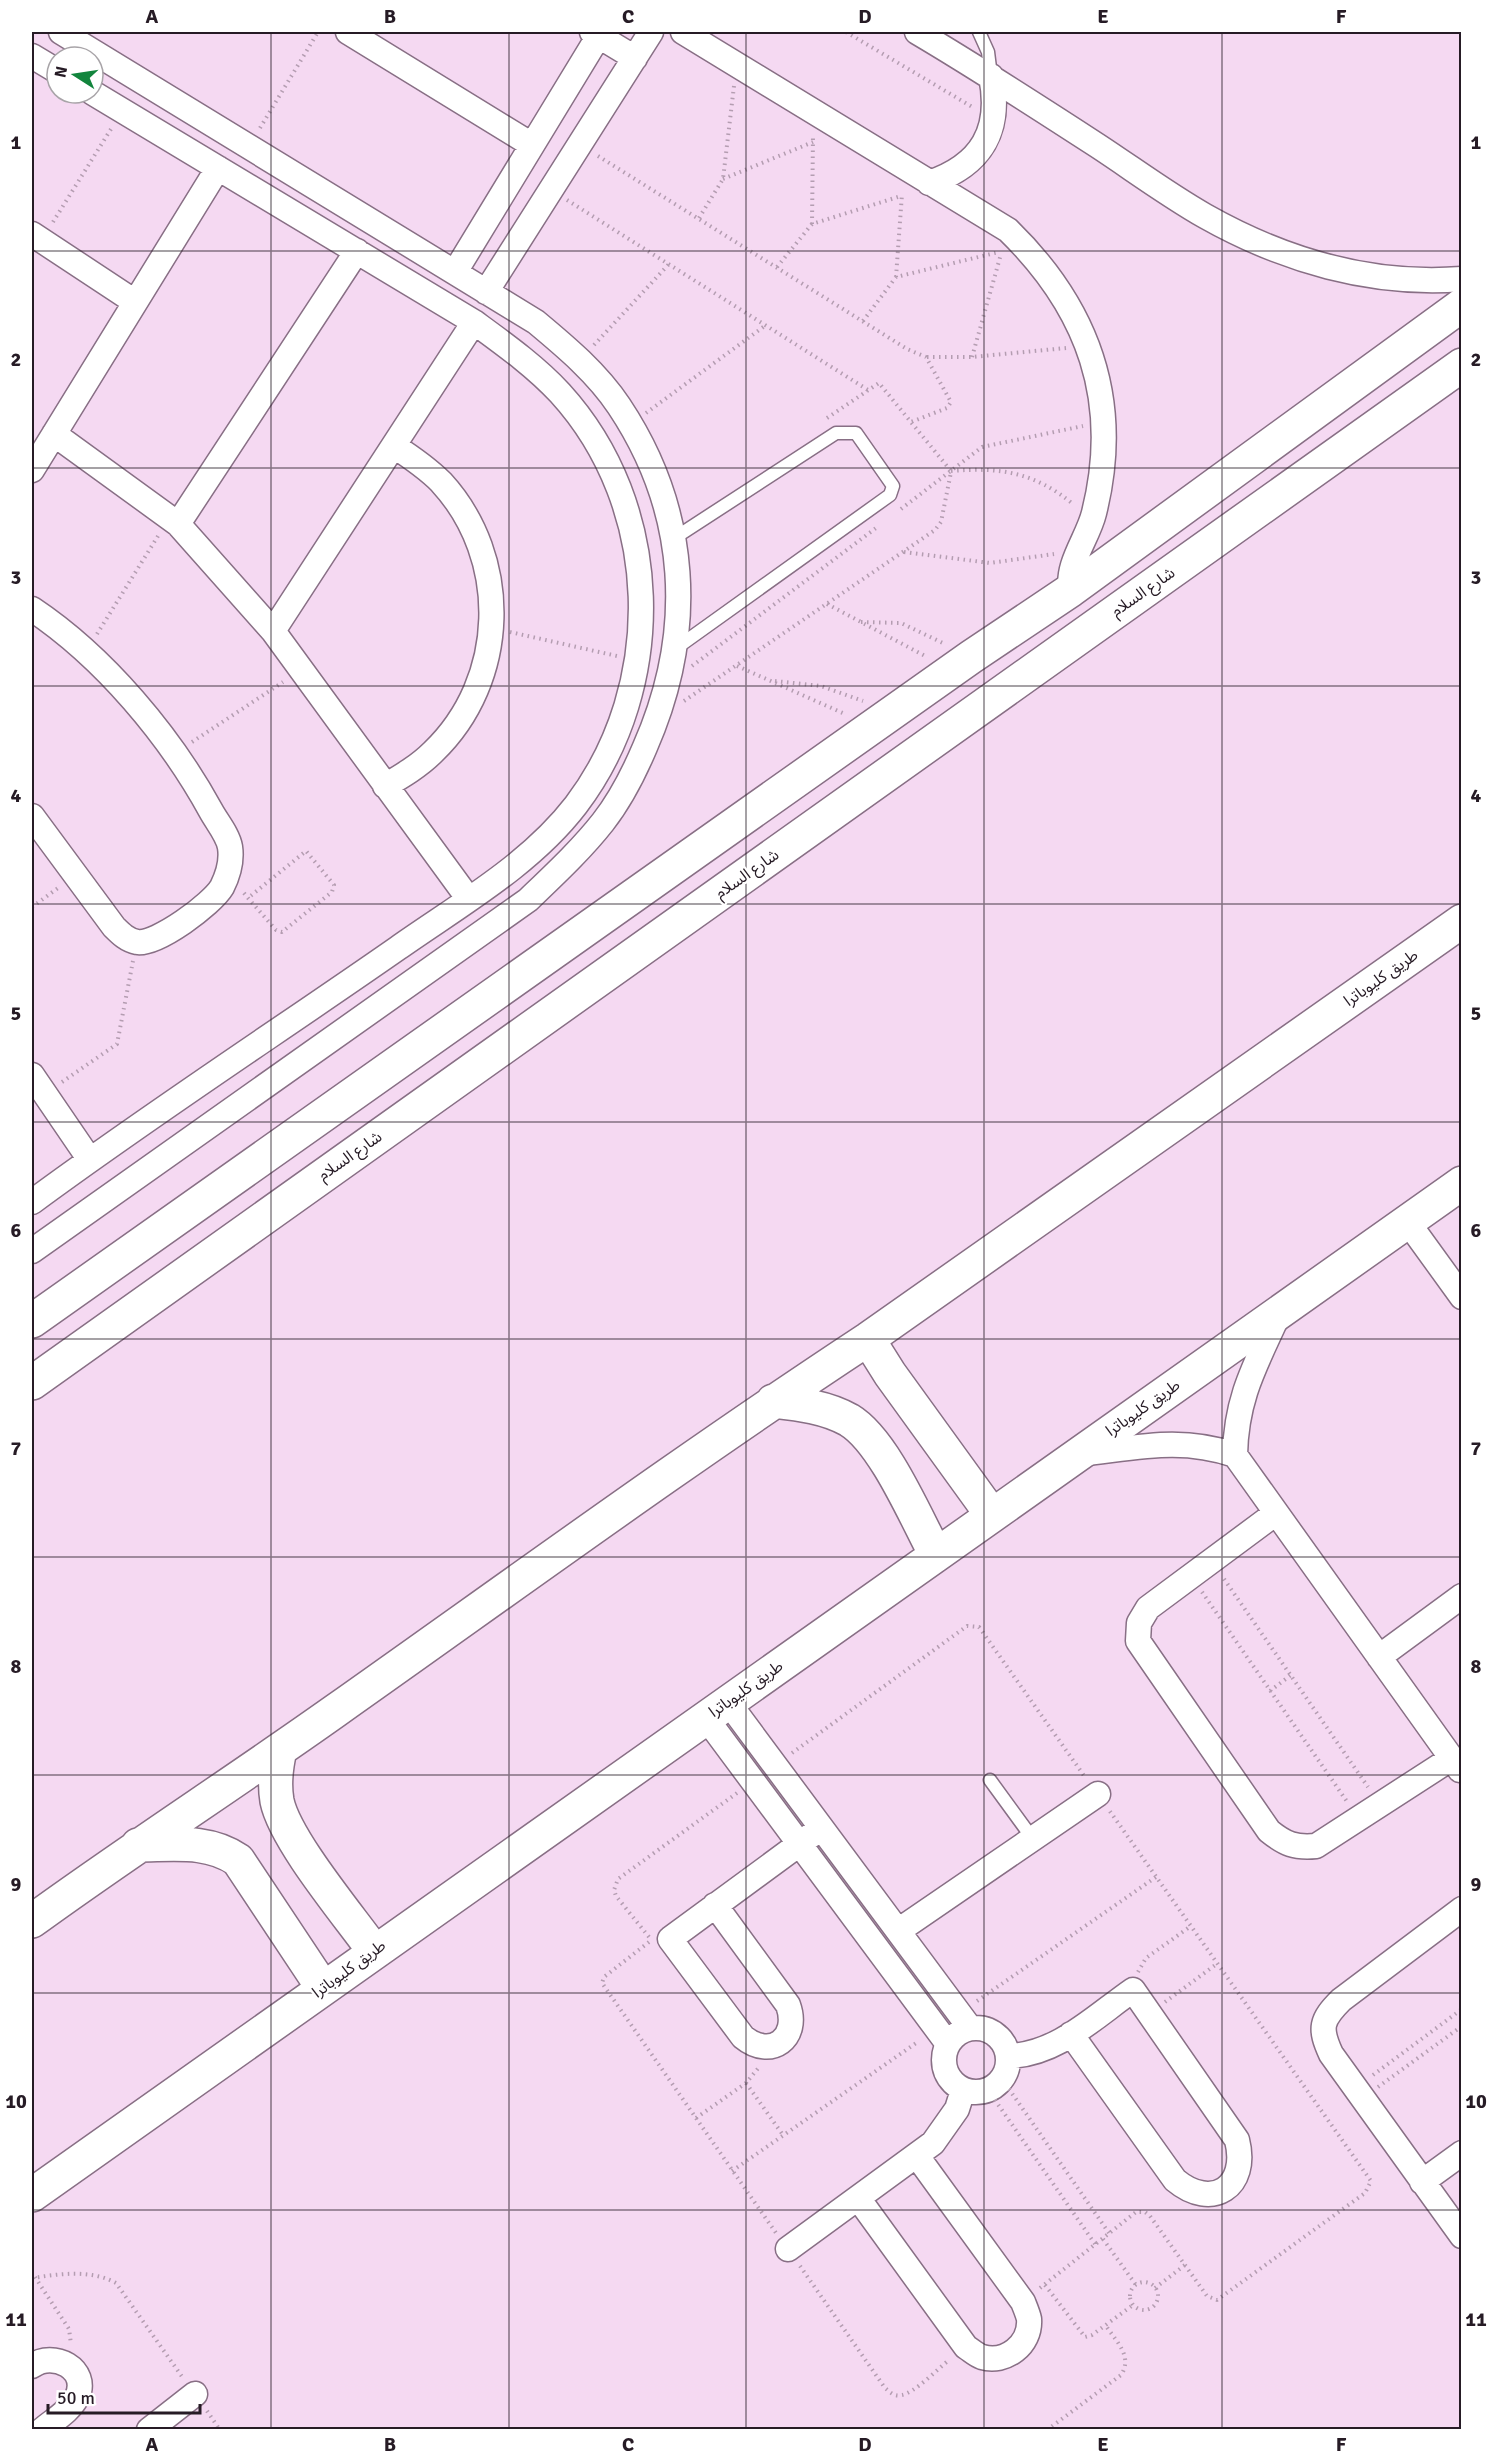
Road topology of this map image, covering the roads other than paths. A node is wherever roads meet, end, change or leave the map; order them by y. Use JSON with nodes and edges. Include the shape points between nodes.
{"nodes":[{"id":1,"x":61,"y":32,"type":"edge"},
{"id":2,"x":348,"y":32,"type":"edge"},
{"id":3,"x":651,"y":32,"type":"edge"},
{"id":4,"x":683,"y":32,"type":"edge"},
{"id":5,"x":917,"y":32,"type":"edge"},
{"id":6,"x":979,"y":32,"type":"edge"},
{"id":7,"x":597,"y":33,"type":"edge"},
{"id":8,"x":32,"y":56,"type":"edge"},
{"id":9,"x":635,"y":58,"type":"junction"},
{"id":10,"x":45,"y":64,"type":"edge"},
{"id":11,"x":991,"y":76,"type":"junction"},
{"id":12,"x":105,"y":100,"type":"edge"},
{"id":13,"x":532,"y":145,"type":"junction"},
{"id":14,"x":218,"y":168,"type":"junction"},
{"id":15,"x":929,"y":183,"type":"junction"},
{"id":16,"x":37,"y":238,"type":"edge"},
{"id":17,"x":357,"y":251,"type":"junction"},
{"id":18,"x":455,"y":272,"type":"junction"},
{"id":19,"x":1461,"y":279,"type":"edge"},
{"id":20,"x":486,"y":292,"type":"junction"},
{"id":21,"x":135,"y":302,"type":"junction"},
{"id":22,"x":1461,"y":305,"type":"edge"},
{"id":23,"x":474,"y":322,"type":"junction"},
{"id":24,"x":1461,"y":365,"type":"edge"},
{"id":25,"x":54,"y":434,"type":"junction"},
{"id":26,"x":394,"y":446,"type":"junction"},
{"id":27,"x":32,"y":470,"type":"edge"},
{"id":28,"x":174,"y":521,"type":"junction"},
{"id":29,"x":673,"y":539,"type":"junction"},
{"id":30,"x":1071,"y":590,"type":"junction"},
{"id":31,"x":32,"y":609,"type":"edge"},
{"id":32,"x":273,"y":631,"type":"junction"},
{"id":33,"x":675,"y":649,"type":"junction"},
{"id":34,"x":384,"y":786,"type":"junction"},
{"id":35,"x":32,"y":816,"type":"edge"},
{"id":36,"x":468,"y":898,"type":"junction"},
{"id":37,"x":1461,"y":921,"type":"edge"},
{"id":38,"x":321,"y":1002,"type":"junction"},
{"id":39,"x":343,"y":1031,"type":"junction"},
{"id":40,"x":38,"y":1084,"type":"edge"},
{"id":41,"x":90,"y":1160,"type":"junction"},
{"id":42,"x":1461,"y":1183,"type":"edge"},
{"id":43,"x":32,"y":1202,"type":"edge"},
{"id":44,"x":1407,"y":1221,"type":"junction"},
{"id":45,"x":32,"y":1251,"type":"edge"},
{"id":46,"x":1461,"y":1297,"type":"edge"},
{"id":47,"x":1279,"y":1311,"type":"junction"},
{"id":48,"x":32,"y":1322,"type":"edge"},
{"id":49,"x":868,"y":1339,"type":"junction"},
{"id":50,"x":32,"y":1383,"type":"edge"},
{"id":51,"x":773,"y":1401,"type":"junction"},
{"id":52,"x":1077,"y":1455,"type":"junction"},
{"id":53,"x":1235,"y":1455,"type":"junction"},
{"id":54,"x":1276,"y":1513,"type":"junction"},
{"id":55,"x":992,"y":1515,"type":"junction"},
{"id":56,"x":936,"y":1555,"type":"junction"},
{"id":57,"x":1461,"y":1596,"type":"edge"},
{"id":58,"x":1379,"y":1657,"type":"junction"},
{"id":59,"x":717,"y":1710,"type":"junction"},
{"id":60,"x":280,"y":1750,"type":"junction"},
{"id":61,"x":1457,"y":1765,"type":"edge"},
{"id":62,"x":990,"y":1779,"type":"dead end"},
{"id":63,"x":1098,"y":1794,"type":"dead end"},
{"id":64,"x":821,"y":1828,"type":"junction"},
{"id":65,"x":1033,"y":1839,"type":"junction"},
{"id":66,"x":799,"y":1844,"type":"junction"},
{"id":67,"x":138,"y":1845,"type":"junction"},
{"id":68,"x":715,"y":1905,"type":"junction"},
{"id":69,"x":1461,"y":1909,"type":"edge"},
{"id":70,"x":32,"y":1921,"type":"edge"},
{"id":71,"x":898,"y":1931,"type":"junction"},
{"id":72,"x":374,"y":1951,"type":"junction"},
{"id":73,"x":323,"y":1988,"type":"junction"},
{"id":74,"x":964,"y":2021,"type":"junction"},
{"id":75,"x":1071,"y":2034,"type":"junction"},
{"id":76,"x":942,"y":2036,"type":"junction"},
{"id":77,"x":999,"y":2075,"type":"junction"},
{"id":78,"x":963,"y":2090,"type":"junction"},
{"id":79,"x":1461,"y":2153,"type":"edge"},
{"id":80,"x":917,"y":2156,"type":"junction"},
{"id":81,"x":1422,"y":2182,"type":"junction"},
{"id":82,"x":32,"y":2195,"type":"edge"},
{"id":83,"x":858,"y":2198,"type":"junction"},
{"id":84,"x":1461,"y":2236,"type":"edge"},
{"id":85,"x":788,"y":2249,"type":"road end"},
{"id":86,"x":32,"y":2366,"type":"edge"},
{"id":87,"x":195,"y":2394,"type":"road end"},
{"id":88,"x":42,"y":2430,"type":"edge"},
{"id":89,"x":149,"y":2430,"type":"edge"}],
"edges":[{"from":1,"to":18,"type":"street"},
{"from":2,"to":13,"type":"street"},
{"from":3,"to":9,"type":"street"},
{"from":4,"to":15,"type":"street"},
{"from":5,"to":11,"type":"street"},
{"from":6,"to":11,"type":"lane","via":[[988,52]]},
{"from":7,"to":9,"type":"street"},
{"from":7,"to":13,"type":"street"},
{"from":8,"to":10,"type":"street"},
{"from":9,"to":20,"type":"street"},
{"from":11,"to":15,"type":"street","via":[[993,122],[985,143],[970,162],[952,175]]},
{"from":11,"to":19,"type":"street","via":[[1203,215],[1258,244],[1316,264],[1377,277]]},
{"from":12,"to":14,"type":"street"},
{"from":13,"to":18,"type":"street"},
{"from":14,"to":17,"type":"street"},
{"from":14,"to":21,"type":"street"},
{"from":15,"to":30,"type":"street","via":[[1008,230],[1033,255],[1074,313],[1088,346],[1099,383],[1105,454],[1093,519],[1070,572]]},
{"from":16,"to":21,"type":"street"},
{"from":17,"to":23,"type":"street"},
{"from":17,"to":28,"type":"street"},
{"from":18,"to":20,"type":"street"},
{"from":20,"to":29,"type":"street","via":[[537,322],[581,360],[618,405],[647,455],[668,510]]},
{"from":21,"to":25,"type":"street"},
{"from":22,"to":30,"type":"main road"},
{"from":23,"to":26,"type":"street"},
{"from":23,"to":36,"type":"street","via":[[526,360],[561,394],[591,434],[614,477],[631,524],[640,572],[642,621],[638,660],[623,718],[603,763],[576,805],[543,842]]},
{"from":24,"to":50,"type":"main road","name":"شارع السلام"},
{"from":25,"to":27,"type":"street"},
{"from":25,"to":28,"type":"street"},
{"from":26,"to":32,"type":"street"},
{"from":26,"to":34,"type":"street","via":[[441,482],[474,532],[491,588],[491,628],[482,677],[470,704],[433,752]]},
{"from":28,"to":32,"type":"street"},
{"from":29,"to":33,"type":"street","via":[[679,568]]},
{"from":29,"to":33,"type":"lane","via":[[843,431],[856,434],[892,486],[890,495]]},
{"from":30,"to":48,"type":"main road"},
{"from":31,"to":35,"type":"street","via":[[86,653],[147,716],[193,778],[230,846],[227,874],[213,899],[162,936],[150,942],[136,942],[114,927]]},
{"from":32,"to":34,"type":"street"},
{"from":33,"to":39,"type":"street","via":[[657,719],[633,776],[604,821],[528,900]]},
{"from":34,"to":36,"type":"street"},
{"from":36,"to":38,"type":"street"},
{"from":37,"to":49,"type":"main road","name":"طريق كليوباترا"},
{"from":38,"to":39,"type":"street"},
{"from":38,"to":41,"type":"street"},
{"from":39,"to":45,"type":"street"},
{"from":40,"to":41,"type":"street"},
{"from":41,"to":43,"type":"street"},
{"from":42,"to":44,"type":"main road","name":"طريق كليوباترا"},
{"from":44,"to":46,"type":"street"},
{"from":44,"to":47,"type":"main road","name":"طريق كليوباترا"},
{"from":47,"to":52,"type":"main road","name":"طريق كليوباترا"},
{"from":47,"to":53,"type":"street","via":[[1241,1399],[1235,1426]]},
{"from":49,"to":51,"type":"main road","name":"طريق كليوباترا"},
{"from":49,"to":55,"type":"main road"},
{"from":51,"to":56,"type":"main road","via":[[834,1413],[865,1434],[881,1454]]},
{"from":51,"to":60,"type":"main road","name":"طريق كليوباترا"},
{"from":52,"to":53,"type":"street","via":[[1180,1443],[1208,1446]]},
{"from":52,"to":55,"type":"main road","name":"طريق كليوباترا"},
{"from":53,"to":54,"type":"street"},
{"from":54,"to":58,"type":"street"},
{"from":54,"to":61,"type":"street","via":[[1148,1608],[1139,1623],[1138,1641],[1269,1831],[1282,1842],[1299,1848],[1316,1846],[1380,1804]]},
{"from":55,"to":56,"type":"main road","name":"طريق كليوباترا"},
{"from":56,"to":59,"type":"main road","name":"طريق كليوباترا"},
{"from":57,"to":58,"type":"street"},
{"from":58,"to":61,"type":"street"},
{"from":59,"to":64,"type":"street"},
{"from":59,"to":66,"type":"street","via":[[752,1781]]},
{"from":59,"to":72,"type":"main road","name":"طريق كليوباترا"},
{"from":60,"to":67,"type":"main road","name":"طريق كليوباترا"},
{"from":60,"to":72,"type":"main road","via":[[276,1793],[289,1831]]},
{"from":62,"to":65,"type":"lane"},
{"from":63,"to":65,"type":"street"},
{"from":64,"to":66,"type":"street"},
{"from":64,"to":71,"type":"street"},
{"from":65,"to":71,"type":"street"},
{"from":66,"to":68,"type":"street"},
{"from":66,"to":76,"type":"street"},
{"from":67,"to":70,"type":"main road","name":"طريق كليوباترا"},
{"from":67,"to":73,"type":"main road","via":[[209,1846],[238,1860]]},
{"from":68,"to":68,"type":"street","via":[[788,2005],[791,2029],[775,2046],[752,2045],[743,2037],[661,1940]]},
{"from":69,"to":81,"type":"street","via":[[1341,2000],[1326,2014],[1322,2035],[1331,2054]]},
{"from":71,"to":74,"type":"street"},
{"from":72,"to":73,"type":"main road","name":"طريق كليوباترا"},
{"from":73,"to":82,"type":"main road","name":"طريق كليوباترا"},
{"from":74,"to":76,"type":"street","via":[[957,2034]]},
{"from":74,"to":77,"type":"street","via":[[995,2034],[1003,2044]]},
{"from":75,"to":75,"type":"street","via":[[1175,2180],[1189,2192],[1207,2195],[1224,2189],[1237,2176],[1241,2158],[1237,2140],[1133,1990]]},
{"from":75,"to":77,"type":"street"},
{"from":76,"to":78,"type":"street","via":[[945,2070]]},
{"from":77,"to":78,"type":"street","via":[[976,2092]]},
{"from":78,"to":80,"type":"street","via":[[946,2127]]},
{"from":79,"to":81,"type":"street"},
{"from":80,"to":83,"type":"street"},
{"from":80,"to":83,"type":"street","via":[[1023,2302],[1029,2319],[1026,2337],[1015,2351],[999,2358],[981,2357],[966,2347]]},
{"from":81,"to":84,"type":"street"},
{"from":83,"to":85,"type":"street"},
{"from":86,"to":88,"type":"street","via":[[49,2358],[63,2361],[73,2369],[79,2382],[78,2396],[70,2407]]},
{"from":87,"to":89,"type":"street"}]}
